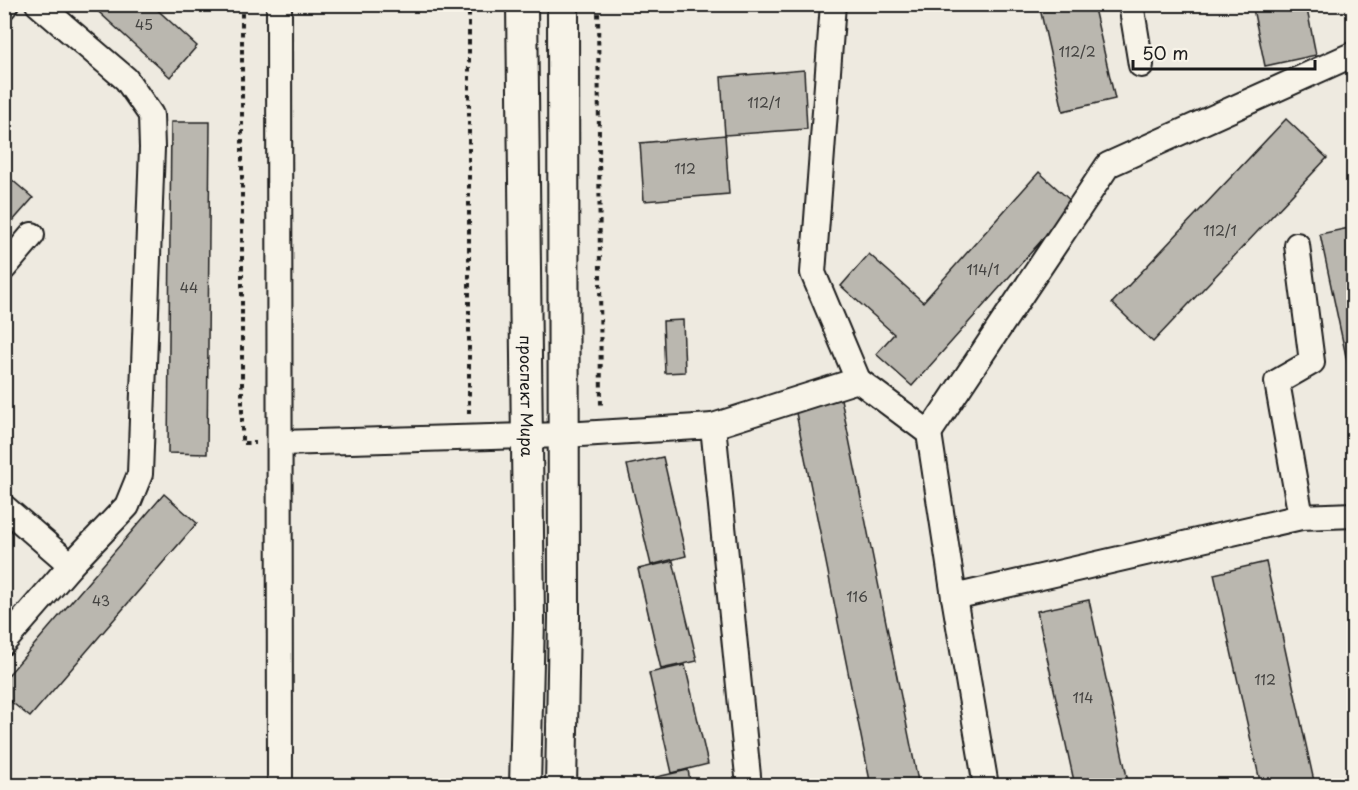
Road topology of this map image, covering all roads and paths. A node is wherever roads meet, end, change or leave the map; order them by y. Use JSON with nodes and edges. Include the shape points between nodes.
{"nodes":[{"id":1,"x":38,"y":4,"type":"edge"},
{"id":2,"x":242,"y":4,"type":"edge"},
{"id":3,"x":279,"y":4,"type":"edge"},
{"id":4,"x":469,"y":4,"type":"edge"},
{"id":5,"x":522,"y":4,"type":"edge"},
{"id":6,"x":563,"y":4,"type":"edge"},
{"id":7,"x":598,"y":4,"type":"edge"},
{"id":8,"x":833,"y":4,"type":"edge"},
{"id":9,"x":1131,"y":4,"type":"edge"},
{"id":10,"x":1353,"y":54,"type":"edge"},
{"id":11,"x":1141,"y":65,"type":"dead end"},
{"id":12,"x":32,"y":235,"type":"dead end"},
{"id":13,"x":1298,"y":245,"type":"dead end"},
{"id":14,"x":4,"y":268,"type":"edge"},
{"id":15,"x":858,"y":380,"type":"junction"},
{"id":16,"x":713,"y":426,"type":"junction"},
{"id":17,"x":601,"y":432,"type":"junction"},
{"id":18,"x":929,"y":433,"type":"junction"},
{"id":19,"x":527,"y":435,"type":"junction"},
{"id":20,"x":564,"y":435,"type":"junction"},
{"id":21,"x":469,"y":437,"type":"junction"},
{"id":22,"x":280,"y":442,"type":"junction"},
{"id":23,"x":4,"y":507,"type":"edge"},
{"id":24,"x":1301,"y":517,"type":"junction"},
{"id":25,"x":1352,"y":521,"type":"edge"},
{"id":26,"x":71,"y":565,"type":"junction"},
{"id":27,"x":954,"y":597,"type":"junction"},
{"id":28,"x":4,"y":642,"type":"edge"},
{"id":29,"x":280,"y":786,"type":"edge"},
{"id":30,"x":525,"y":786,"type":"edge"},
{"id":31,"x":561,"y":786,"type":"edge"},
{"id":32,"x":749,"y":786,"type":"edge"},
{"id":33,"x":986,"y":786,"type":"edge"}],
"edges":[{"from":1,"to":26,"type":"street","via":[[126,79],[151,115],[140,474],[127,506]]},
{"from":2,"to":22,"type":"path","via":[[242,443]]},
{"from":3,"to":22,"type":"street"},
{"from":4,"to":21,"type":"path"},
{"from":5,"to":19,"type":"main road","name":"проспект Мира"},
{"from":6,"to":20,"type":"main road"},
{"from":7,"to":17,"type":"path"},
{"from":8,"to":15,"type":"street","via":[[813,273]]},
{"from":9,"to":11,"type":"street"},
{"from":10,"to":18,"type":"street","via":[[1108,165]]},
{"from":12,"to":14,"type":"street"},
{"from":13,"to":24,"type":"street","via":[[1312,362],[1277,382]]},
{"from":15,"to":16,"type":"street"},
{"from":15,"to":18,"type":"street"},
{"from":16,"to":17,"type":"street"},
{"from":16,"to":32,"type":"street"},
{"from":17,"to":20,"type":"street"},
{"from":18,"to":27,"type":"street"},
{"from":19,"to":20,"type":"street"},
{"from":19,"to":21,"type":"street"},
{"from":19,"to":30,"type":"main road","name":"проспект Мира","via":[[529,620]]},
{"from":20,"to":31,"type":"main road"},
{"from":21,"to":22,"type":"street"},
{"from":22,"to":29,"type":"street"},
{"from":23,"to":26,"type":"street"},
{"from":24,"to":25,"type":"street"},
{"from":24,"to":27,"type":"street"},
{"from":26,"to":28,"type":"street"},
{"from":27,"to":33,"type":"street"}]}
